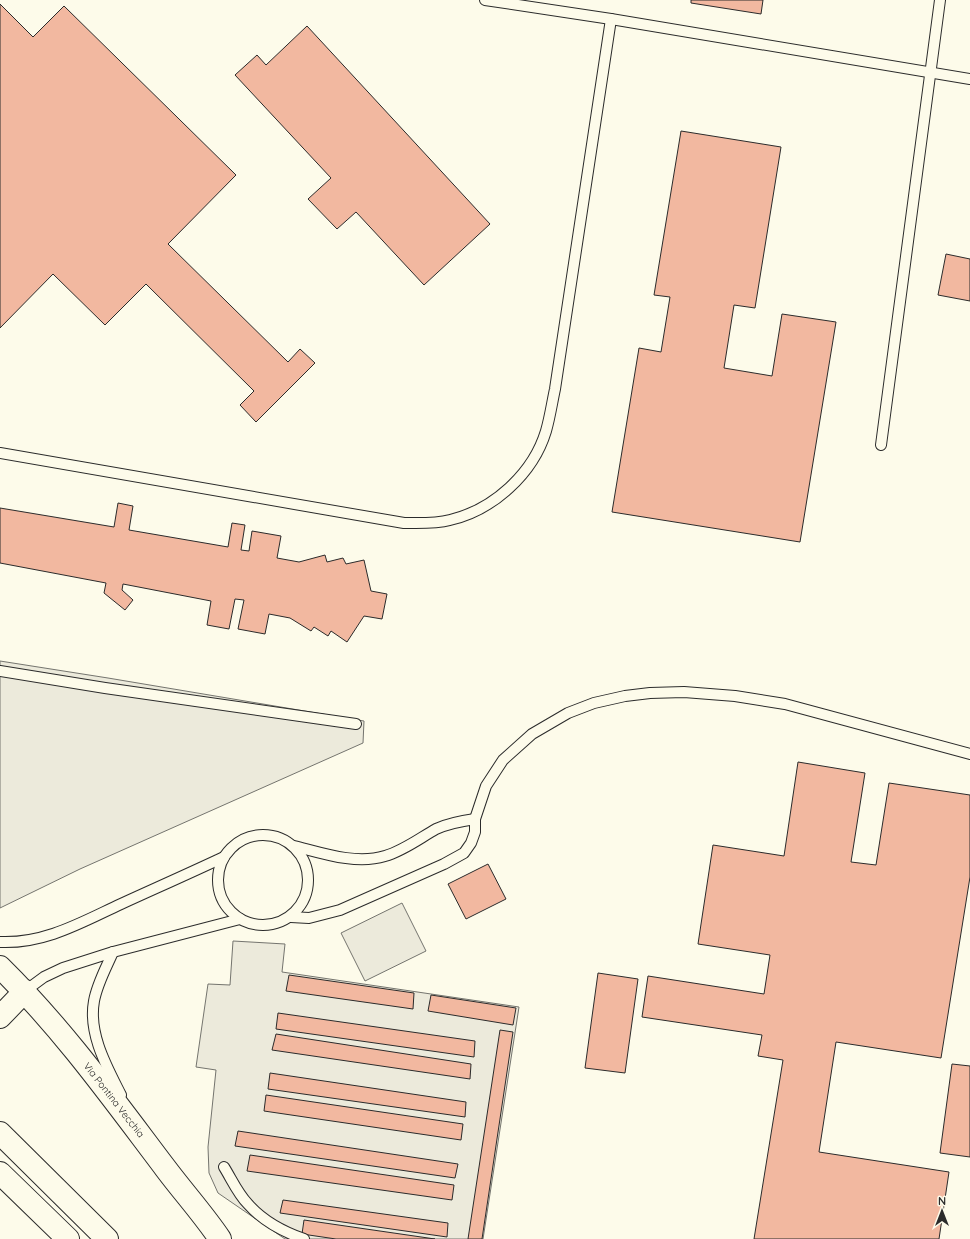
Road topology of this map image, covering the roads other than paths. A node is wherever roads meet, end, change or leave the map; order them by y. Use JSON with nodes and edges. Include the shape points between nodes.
{"nodes":[{"id":1,"x":485,"y":0,"type":"edge"},
{"id":2,"x":940,"y":0,"type":"edge"},
{"id":3,"x":611,"y":19,"type":"junction"},
{"id":4,"x":930,"y":73,"type":"junction"},
{"id":5,"x":970,"y":79,"type":"edge"},
{"id":6,"x":881,"y":445,"type":"dead end"},
{"id":7,"x":0,"y":453,"type":"edge"},
{"id":8,"x":0,"y":671,"type":"edge"},
{"id":9,"x":356,"y":724,"type":"dead end"},
{"id":10,"x":970,"y":754,"type":"edge"},
{"id":11,"x":475,"y":819,"type":"junction"},
{"id":12,"x":294,"y":846,"type":"junction"},
{"id":13,"x":224,"y":857,"type":"junction"},
{"id":14,"x":291,"y":916,"type":"junction"},
{"id":15,"x":240,"y":919,"type":"junction"},
{"id":16,"x":0,"y":942,"type":"edge"},
{"id":17,"x":113,"y":952,"type":"junction"},
{"id":18,"x":0,"y":967,"type":"edge"},
{"id":19,"x":25,"y":991,"type":"junction"},
{"id":20,"x":0,"y":1017,"type":"edge"},
{"id":21,"x":138,"y":1131,"type":"junction"},
{"id":22,"x":0,"y":1133,"type":"edge"},
{"id":23,"x":224,"y":1167,"type":"dead end"},
{"id":24,"x":0,"y":1173,"type":"edge"},
{"id":25,"x":68,"y":1239,"type":"edge"},
{"id":26,"x":107,"y":1239,"type":"edge"},
{"id":27,"x":220,"y":1239,"type":"edge"},
{"id":28,"x":304,"y":1239,"type":"edge"}],
"edges":[{"from":1,"to":3,"type":"lane"},
{"from":2,"to":4,"type":"lane"},
{"from":3,"to":4,"type":"lane"},
{"from":3,"to":7,"type":"lane","via":[[555,389],[546,432],[525,472],[492,502],[474,512],[450,520],[426,524],[404,522]]},
{"from":4,"to":5,"type":"lane"},
{"from":4,"to":6,"type":"lane"},
{"from":8,"to":9,"type":"lane"},
{"from":10,"to":11,"type":"lane","via":[[759,699],[684,692],[625,696],[594,703],[568,713],[532,734],[502,760],[486,786]]},
{"from":11,"to":12,"type":"lane","via":[[445,826],[384,857],[350,858]]},
{"from":11,"to":14,"type":"lane","via":[[475,832],[471,843],[464,853],[451,861],[340,910],[309,918]]},
{"from":12,"to":13,"type":"lane","via":[[277,837],[257,835],[238,842]]},
{"from":12,"to":14,"type":"lane","via":[[308,869],[309,882],[307,895]]},
{"from":13,"to":15,"type":"lane","via":[[219,868],[219,892],[224,903]]},
{"from":13,"to":16,"type":"lane","via":[[72,928],[20,942]]},
{"from":14,"to":15,"type":"lane","via":[[283,922],[262,926]]},
{"from":15,"to":17,"type":"lane"},
{"from":17,"to":19,"type":"lane","via":[[55,972]]},
{"from":17,"to":21,"type":"lane","via":[[94,1000],[94,1029],[99,1046]]},
{"from":18,"to":19,"type":"main road","name":"Via Pontina Vecchia"},
{"from":19,"to":20,"type":"main road"},
{"from":19,"to":21,"type":"main road","name":"Via Pontina Vecchia","via":[[68,1041]]},
{"from":21,"to":27,"type":"main road","name":"Via Pontina Vecchia"},
{"from":22,"to":26,"type":"main road"},
{"from":23,"to":28,"type":"lane","via":[[241,1196],[254,1210],[274,1224]]},
{"from":24,"to":25,"type":"main road"}]}
